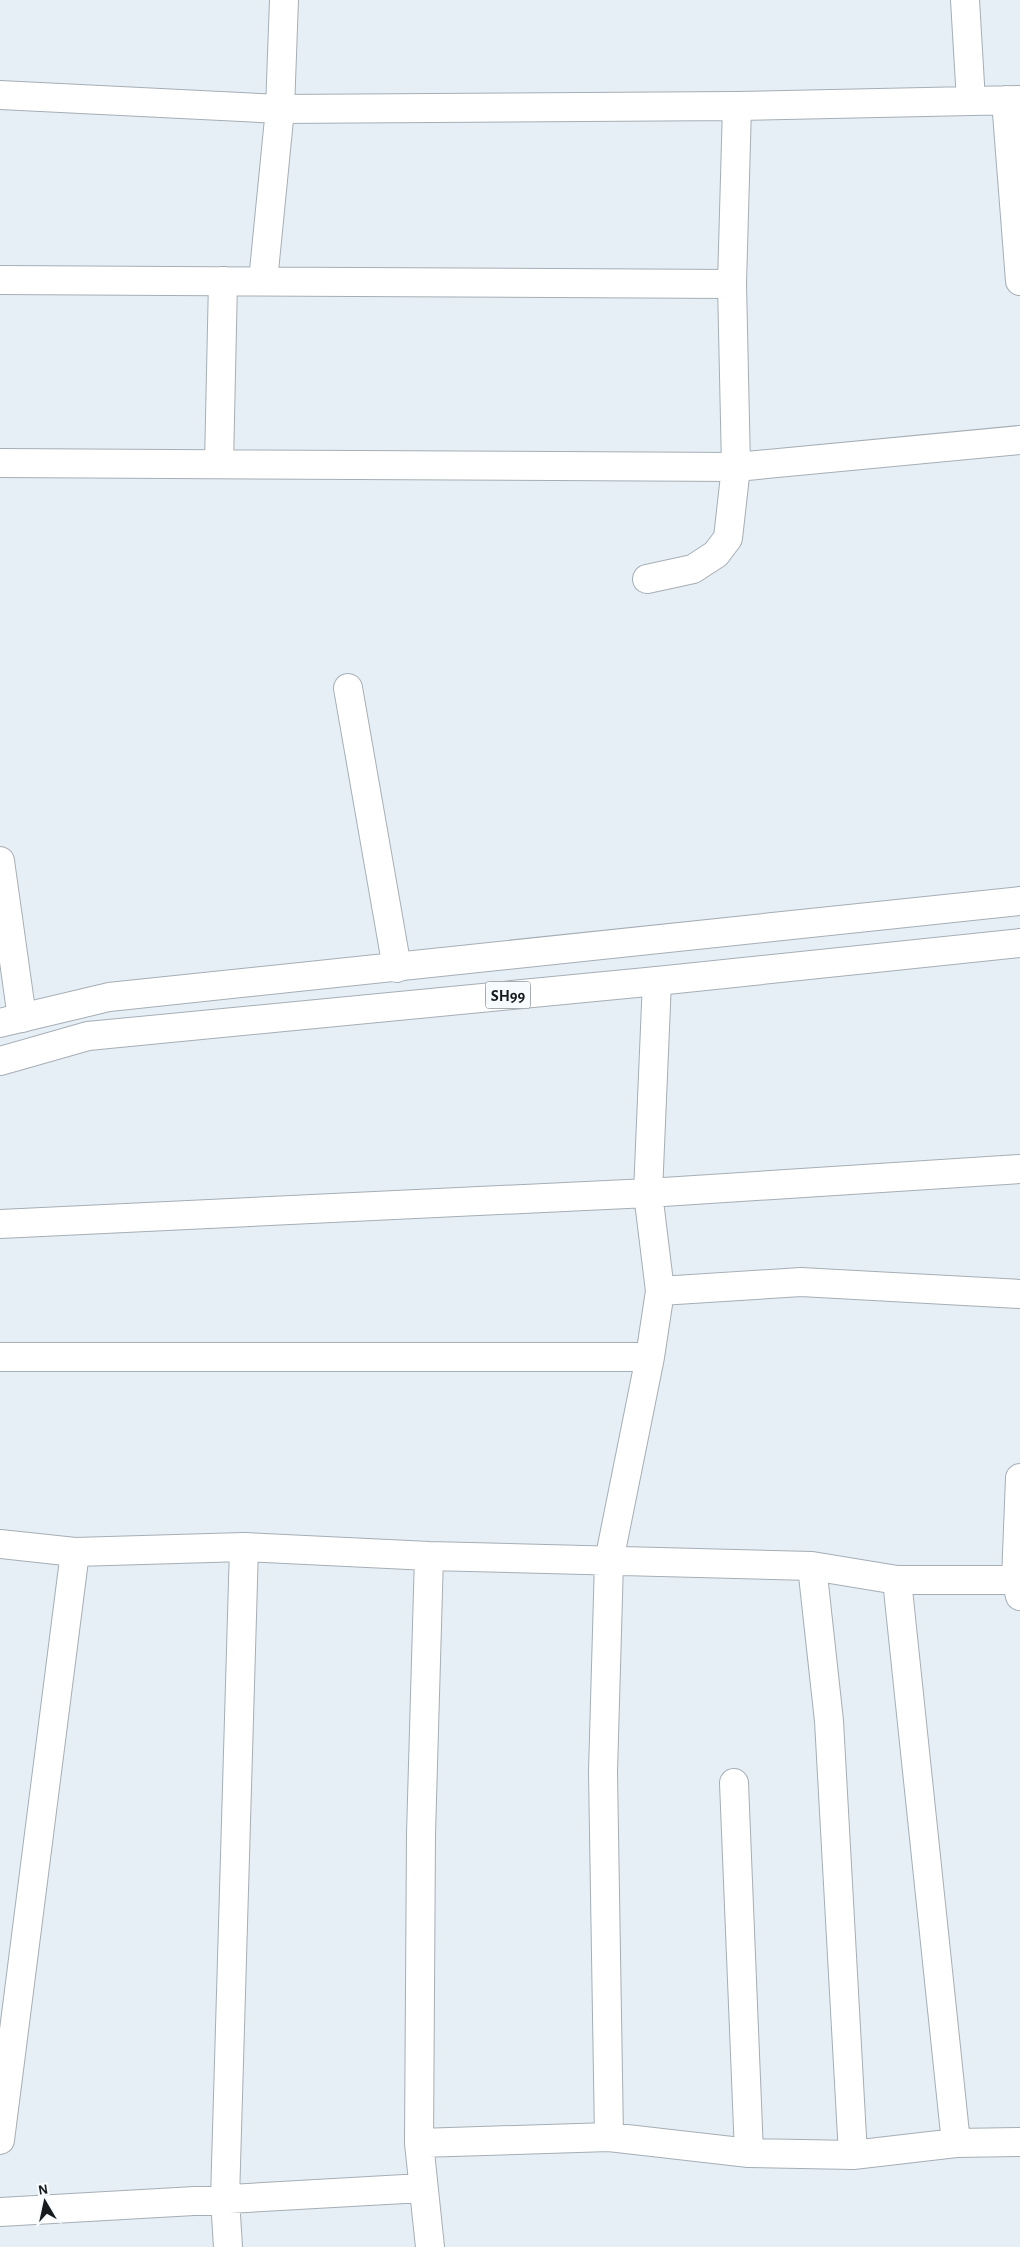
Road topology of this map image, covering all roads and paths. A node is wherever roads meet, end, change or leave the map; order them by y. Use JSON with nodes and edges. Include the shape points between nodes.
{"nodes":[{"id":1,"x":284,"y":0,"type":"edge"},
{"id":2,"x":965,"y":0,"type":"edge"},
{"id":3,"x":0,"y":95,"type":"edge"},
{"id":4,"x":1013,"y":100,"type":"edge"},
{"id":5,"x":971,"y":101,"type":"junction"},
{"id":6,"x":738,"y":106,"type":"junction"},
{"id":7,"x":280,"y":109,"type":"junction"},
{"id":8,"x":0,"y":280,"type":"edge"},
{"id":9,"x":223,"y":281,"type":"junction"},
{"id":10,"x":263,"y":281,"type":"junction"},
{"id":11,"x":1020,"y":281,"type":"edge"},
{"id":12,"x":732,"y":284,"type":"junction"},
{"id":13,"x":1020,"y":440,"type":"edge"},
{"id":14,"x":0,"y":463,"type":"edge"},
{"id":15,"x":219,"y":464,"type":"junction"},
{"id":16,"x":736,"y":467,"type":"junction"},
{"id":17,"x":647,"y":579,"type":"dead end"},
{"id":18,"x":348,"y":688,"type":"dead end"},
{"id":19,"x":0,"y":861,"type":"edge"},
{"id":20,"x":1020,"y":901,"type":"edge"},
{"id":21,"x":1020,"y":943,"type":"edge"},
{"id":22,"x":398,"y":968,"type":"junction"},
{"id":23,"x":657,"y":981,"type":"junction"},
{"id":24,"x":11,"y":1020,"type":"edge"},
{"id":25,"x":0,"y":1061,"type":"edge"},
{"id":26,"x":1020,"y":1169,"type":"edge"},
{"id":27,"x":648,"y":1193,"type":"junction"},
{"id":28,"x":0,"y":1224,"type":"edge"},
{"id":29,"x":660,"y":1291,"type":"junction"},
{"id":30,"x":1020,"y":1294,"type":"edge"},
{"id":31,"x":0,"y":1357,"type":"edge"},
{"id":32,"x":650,"y":1357,"type":"junction"},
{"id":33,"x":1020,"y":1478,"type":"edge"},
{"id":34,"x":0,"y":1544,"type":"edge"},
{"id":35,"x":244,"y":1548,"type":"junction"},
{"id":36,"x":75,"y":1552,"type":"junction"},
{"id":37,"x":429,"y":1556,"type":"junction"},
{"id":38,"x":609,"y":1561,"type":"junction"},
{"id":39,"x":812,"y":1566,"type":"junction"},
{"id":40,"x":897,"y":1580,"type":"junction"},
{"id":41,"x":1019,"y":1585,"type":"edge"},
{"id":42,"x":734,"y":1783,"type":"dead end"},
{"id":43,"x":609,"y":2137,"type":"junction"},
{"id":44,"x":0,"y":2140,"type":"edge"},
{"id":45,"x":956,"y":2142,"type":"junction"},
{"id":46,"x":1020,"y":2142,"type":"edge"},
{"id":47,"x":419,"y":2143,"type":"junction"},
{"id":48,"x":749,"y":2153,"type":"junction"},
{"id":49,"x":853,"y":2155,"type":"junction"},
{"id":50,"x":422,"y":2188,"type":"junction"},
{"id":51,"x":225,"y":2199,"type":"junction"},
{"id":52,"x":0,"y":2212,"type":"edge"},
{"id":53,"x":228,"y":2247,"type":"edge"},
{"id":54,"x":430,"y":2247,"type":"edge"}],
"edges":[{"from":1,"to":7,"type":"street"},
{"from":2,"to":5,"type":"street"},
{"from":3,"to":7,"type":"street"},
{"from":4,"to":5,"type":"street"},
{"from":4,"to":11,"type":"street"},
{"from":5,"to":6,"type":"street"},
{"from":6,"to":7,"type":"street"},
{"from":6,"to":12,"type":"street"},
{"from":7,"to":10,"type":"street"},
{"from":8,"to":9,"type":"street"},
{"from":9,"to":10,"type":"street"},
{"from":9,"to":15,"type":"street"},
{"from":10,"to":12,"type":"street"},
{"from":12,"to":16,"type":"street"},
{"from":13,"to":16,"type":"street"},
{"from":14,"to":15,"type":"street"},
{"from":15,"to":16,"type":"street"},
{"from":16,"to":17,"type":"street","via":[[728,538],[716,554],[693,569]]},
{"from":18,"to":22,"type":"street"},
{"from":19,"to":24,"type":"street"},
{"from":20,"to":22,"type":"street","number":"SH99"},
{"from":21,"to":23,"type":"street","number":"SH99"},
{"from":22,"to":24,"type":"street","number":"SH99","via":[[109,997]]},
{"from":23,"to":25,"type":"street","number":"SH99","via":[[88,1036]]},
{"from":23,"to":27,"type":"street"},
{"from":26,"to":27,"type":"street"},
{"from":27,"to":28,"type":"street"},
{"from":27,"to":29,"type":"street"},
{"from":29,"to":30,"type":"street","via":[[801,1282]]},
{"from":29,"to":32,"type":"street"},
{"from":31,"to":32,"type":"street"},
{"from":32,"to":38,"type":"street"},
{"from":33,"to":41,"type":"street"},
{"from":34,"to":36,"type":"street"},
{"from":35,"to":36,"type":"street"},
{"from":35,"to":37,"type":"street"},
{"from":35,"to":51,"type":"street"},
{"from":36,"to":44,"type":"street"},
{"from":37,"to":38,"type":"street"},
{"from":37,"to":47,"type":"street","via":[[421,1834]]},
{"from":38,"to":39,"type":"street"},
{"from":38,"to":43,"type":"street","via":[[603,1772]]},
{"from":39,"to":40,"type":"street"},
{"from":39,"to":49,"type":"street","via":[[829,1721]]},
{"from":40,"to":41,"type":"street"},
{"from":40,"to":45,"type":"street"},
{"from":42,"to":48,"type":"street"},
{"from":43,"to":47,"type":"street"},
{"from":43,"to":48,"type":"street"},
{"from":45,"to":46,"type":"street"},
{"from":45,"to":49,"type":"street"},
{"from":47,"to":50,"type":"street"},
{"from":48,"to":49,"type":"street"},
{"from":50,"to":51,"type":"street"},
{"from":50,"to":54,"type":"street"},
{"from":51,"to":52,"type":"street"},
{"from":51,"to":53,"type":"street"}]}
